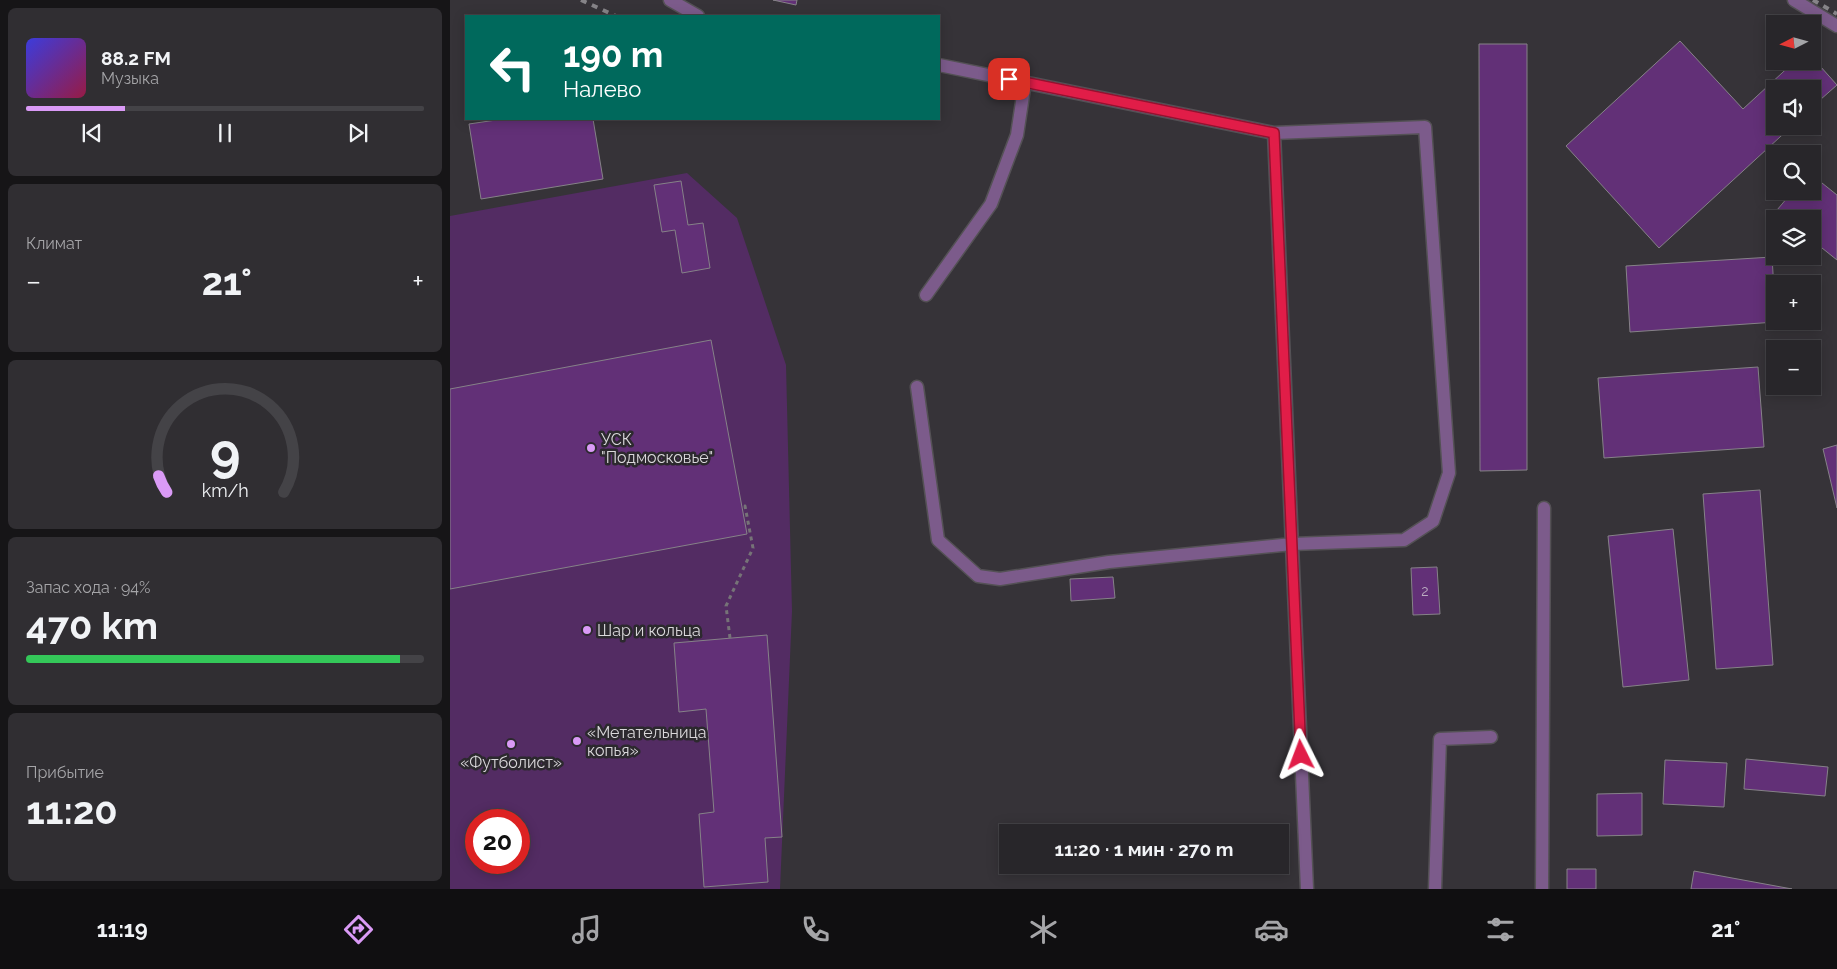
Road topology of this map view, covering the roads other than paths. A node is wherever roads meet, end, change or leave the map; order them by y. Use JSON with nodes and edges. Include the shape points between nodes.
{"nodes":[{"id":1,"x":670,"y":0,"type":"edge"},
{"id":2,"x":1794,"y":0,"type":"edge"},
{"id":3,"x":696,"y":15,"type":"edge"},
{"id":4,"x":1837,"y":26,"type":"edge"},
{"id":5,"x":940,"y":65,"type":"edge"},
{"id":6,"x":1025,"y":82,"type":"junction"},
{"id":7,"x":1274,"y":133,"type":"junction"},
{"id":8,"x":926,"y":295,"type":"dead end"},
{"id":9,"x":917,"y":387,"type":"dead end"},
{"id":10,"x":1544,"y":508,"type":"dead end"},
{"id":11,"x":1292,"y":544,"type":"junction"},
{"id":12,"x":1491,"y":737,"type":"dead end"},
{"id":13,"x":1307,"y":889,"type":"edge"},
{"id":14,"x":1435,"y":889,"type":"edge"},
{"id":15,"x":1542,"y":889,"type":"edge"}],
"edges":[{"from":1,"to":3,"type":"street"},
{"from":2,"to":4,"type":"street"},
{"from":5,"to":6,"type":"street"},
{"from":6,"to":7,"type":"street"},
{"from":6,"to":8,"type":"street","via":[[1017,135],[991,204]]},
{"from":7,"to":11,"type":"street"},
{"from":7,"to":11,"type":"street","via":[[1425,127],[1449,472],[1433,521],[1404,540]]},
{"from":9,"to":11,"type":"street","via":[[938,540],[978,576],[1000,579],[1109,562]]},
{"from":10,"to":15,"type":"street"},
{"from":11,"to":13,"type":"street"},
{"from":12,"to":14,"type":"street","via":[[1440,739]]}]}
